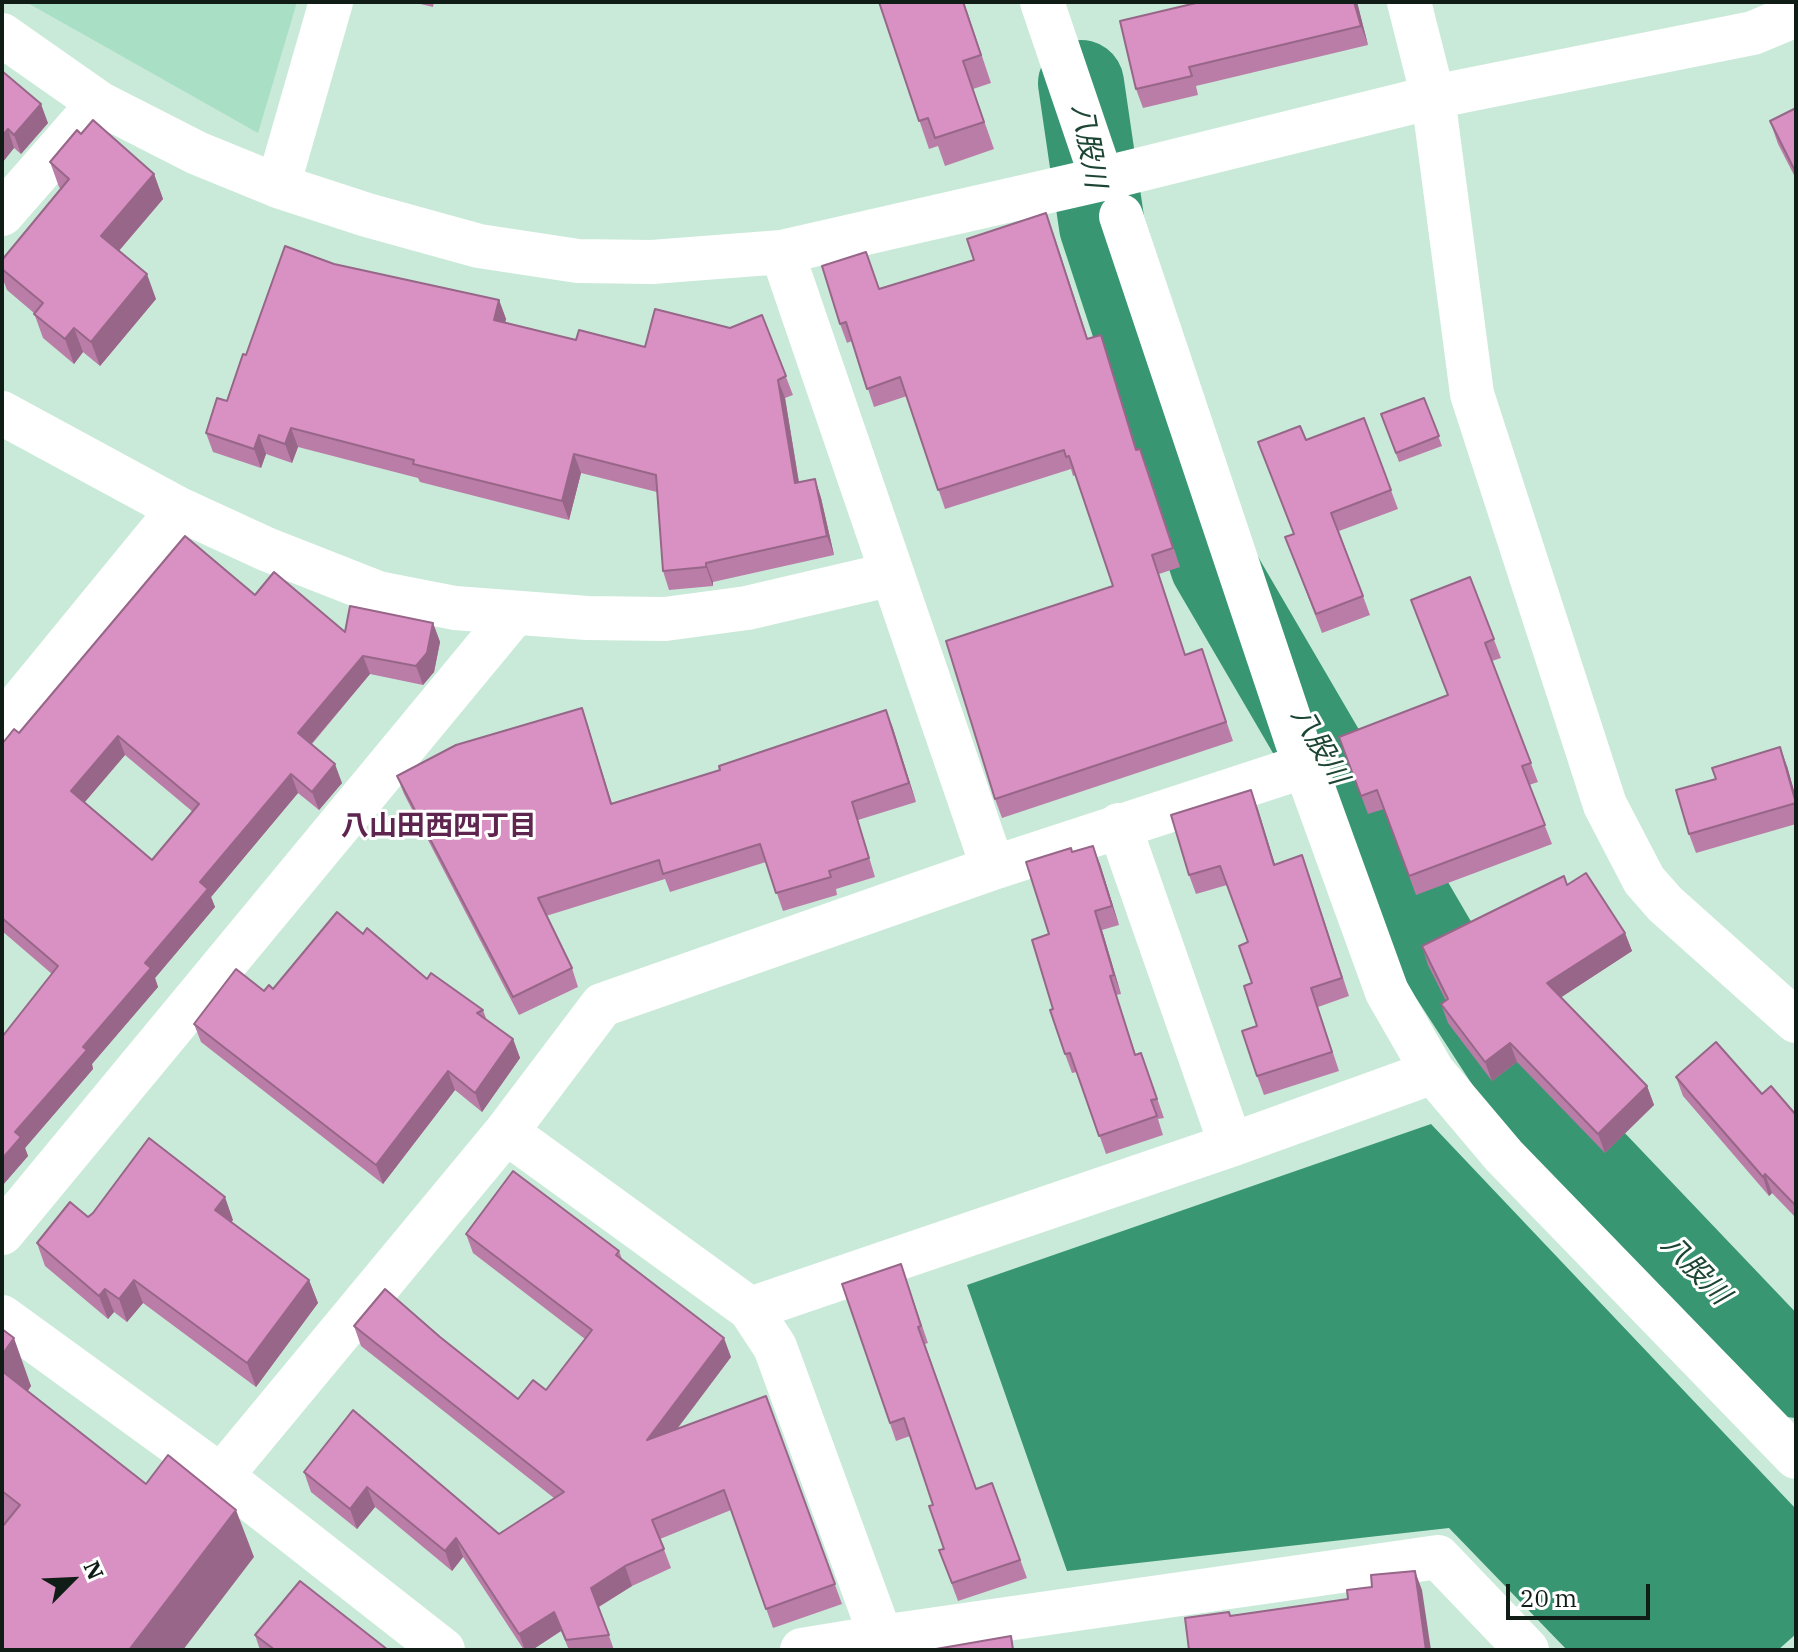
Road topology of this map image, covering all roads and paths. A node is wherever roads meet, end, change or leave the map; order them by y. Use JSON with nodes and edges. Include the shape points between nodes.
{"nodes":[{"id":1,"x":331,"y":2,"type":"edge"},
{"id":2,"x":1042,"y":2,"type":"edge"},
{"id":3,"x":1409,"y":2,"type":"edge"},
{"id":4,"x":1796,"y":15,"type":"edge"},
{"id":5,"x":2,"y":35,"type":"edge"},
{"id":6,"x":1433,"y":97,"type":"junction"},
{"id":7,"x":99,"y":103,"type":"junction"},
{"id":8,"x":278,"y":186,"type":"junction"},
{"id":9,"x":1112,"y":198,"type":"junction"},
{"id":10,"x":2,"y":214,"type":"edge"},
{"id":11,"x":782,"y":252,"type":"junction"},
{"id":12,"x":2,"y":413,"type":"edge"},
{"id":13,"x":179,"y":509,"type":"junction"},
{"id":14,"x":892,"y":574,"type":"junction"},
{"id":15,"x":514,"y":614,"type":"junction"},
{"id":16,"x":2,"y":725,"type":"edge"},
{"id":17,"x":1305,"y":766,"type":"junction"},
{"id":18,"x":1119,"y":825,"type":"junction"},
{"id":19,"x":993,"y":868,"type":"junction"},
{"id":20,"x":1796,"y":1021,"type":"edge"},
{"id":21,"x":1433,"y":1072,"type":"junction"},
{"id":22,"x":506,"y":1132,"type":"junction"},
{"id":23,"x":1231,"y":1145,"type":"junction"},
{"id":24,"x":2,"y":1233,"type":"edge"},
{"id":25,"x":750,"y":1309,"type":"junction"},
{"id":26,"x":2,"y":1317,"type":"edge"},
{"id":27,"x":1796,"y":1457,"type":"edge"},
{"id":28,"x":221,"y":1476,"type":"junction"},
{"id":29,"x":881,"y":1637,"type":"junction"},
{"id":30,"x":443,"y":1650,"type":"edge"},
{"id":31,"x":802,"y":1650,"type":"edge"},
{"id":32,"x":1527,"y":1650,"type":"edge"}],
"edges":[{"from":1,"to":8,"type":"street"},
{"from":2,"to":9,"type":"street"},
{"from":3,"to":6,"type":"street"},
{"from":4,"to":6,"type":"street","via":[[1753,33]]},
{"from":5,"to":7,"type":"street"},
{"from":6,"to":9,"type":"street"},
{"from":6,"to":20,"type":"street","via":[[1472,394],[1605,805],[1644,880],[1665,904]]},
{"from":7,"to":8,"type":"street","via":[[197,153]]},
{"from":7,"to":10,"type":"street"},
{"from":8,"to":11,"type":"street","via":[[479,246],[578,261],[652,262]]},
{"from":9,"to":11,"type":"street"},
{"from":9,"to":17,"type":"street"},
{"from":11,"to":14,"type":"street"},
{"from":12,"to":13,"type":"street"},
{"from":13,"to":15,"type":"street","via":[[378,593]]},
{"from":13,"to":16,"type":"street"},
{"from":14,"to":15,"type":"street","via":[[772,604],[665,619]]},
{"from":14,"to":19,"type":"street"},
{"from":15,"to":24,"type":"street"},
{"from":17,"to":18,"type":"street"},
{"from":17,"to":21,"type":"street","via":[[1387,992]]},
{"from":18,"to":19,"type":"street"},
{"from":18,"to":23,"type":"street"},
{"from":19,"to":22,"type":"street","via":[[602,1005]]},
{"from":21,"to":23,"type":"street"},
{"from":21,"to":27,"type":"street","via":[[1504,1156]]},
{"from":22,"to":25,"type":"street"},
{"from":22,"to":28,"type":"street"},
{"from":23,"to":25,"type":"street"},
{"from":25,"to":29,"type":"street","via":[[775,1347]]},
{"from":26,"to":28,"type":"street"},
{"from":28,"to":30,"type":"street"},
{"from":29,"to":31,"type":"street"},
{"from":29,"to":32,"type":"street","via":[[1438,1557]]}]}
